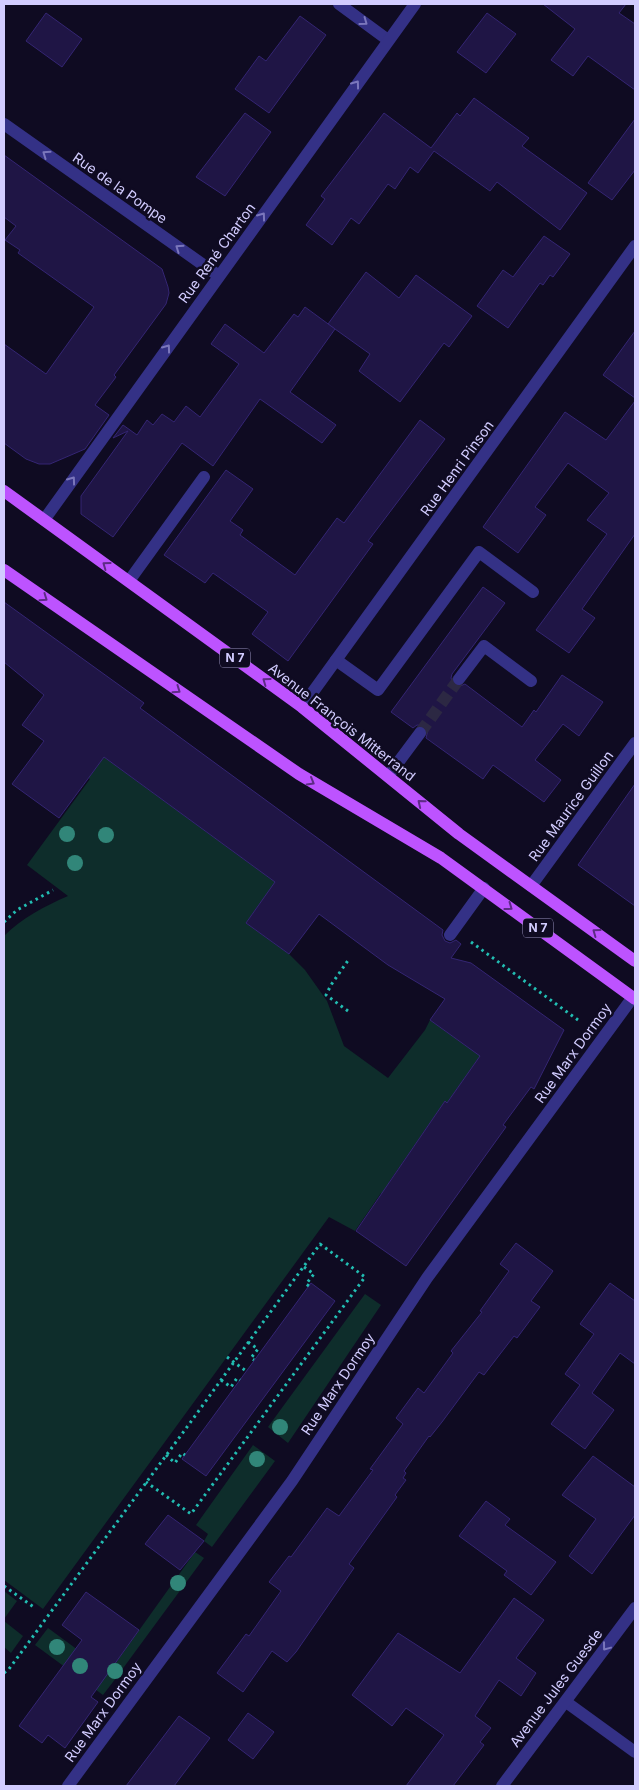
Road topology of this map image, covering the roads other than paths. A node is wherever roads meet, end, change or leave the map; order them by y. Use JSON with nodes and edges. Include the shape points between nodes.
{"nodes":[{"id":1,"x":339,"y":4,"type":"edge"},
{"id":2,"x":415,"y":4,"type":"edge"},
{"id":3,"x":388,"y":40,"type":"junction"},
{"id":4,"x":4,"y":124,"type":"edge"},
{"id":5,"x":635,"y":246,"type":"edge"},
{"id":6,"x":219,"y":276,"type":"junction"},
{"id":7,"x":204,"y":477,"type":"dead end"},
{"id":8,"x":4,"y":491,"type":"edge"},
{"id":9,"x":44,"y":520,"type":"junction"},
{"id":10,"x":4,"y":570,"type":"edge"},
{"id":11,"x":129,"y":582,"type":"junction"},
{"id":12,"x":533,"y":592,"type":"dead end"},
{"id":13,"x":336,"y":660,"type":"junction"},
{"id":14,"x":459,"y":679,"type":"tunnel mouth"},
{"id":15,"x":531,"y":681,"type":"dead end"},
{"id":16,"x":302,"y":706,"type":"junction"},
{"id":17,"x":420,"y":733,"type":"tunnel mouth"},
{"id":18,"x":635,"y":743,"type":"edge"},
{"id":19,"x":388,"y":776,"type":"junction"},
{"id":20,"x":531,"y":886,"type":"junction"},
{"id":21,"x":484,"y":888,"type":"junction"},
{"id":22,"x":450,"y":935,"type":"dead end"},
{"id":23,"x":635,"y":961,"type":"edge"},
{"id":24,"x":634,"y":998,"type":"edge"},
{"id":25,"x":635,"y":1608,"type":"edge"},
{"id":26,"x":566,"y":1702,"type":"junction"},
{"id":27,"x":635,"y":1752,"type":"edge"},
{"id":28,"x":68,"y":1786,"type":"edge"},
{"id":29,"x":502,"y":1786,"type":"edge"}],
"edges":[{"from":1,"to":3,"type":"street","one_way":true},
{"from":2,"to":3,"type":"street","name":"Rue René Charton"},
{"from":6,"to":3,"type":"street","name":"Rue René Charton","one_way":true},
{"from":6,"to":4,"type":"street","name":"Rue de la Pompe","one_way":true},
{"from":5,"to":13,"type":"street","name":"Rue Henri Pinson"},
{"from":9,"to":6,"type":"street","name":"Rue René Charton","one_way":true},
{"from":7,"to":11,"type":"street"},
{"from":8,"to":9,"type":"main road","name":"Avenue François Mitterrand","number":"N 7"},
{"from":11,"to":9,"type":"main road","name":"Avenue François Mitterrand","number":"N 7","one_way":true},
{"from":10,"to":21,"type":"main road","number":"N 7","one_way":true,"via":[[299,774],[442,858]]},
{"from":16,"to":11,"type":"main road","name":"Avenue François Mitterrand","number":"N 7","one_way":true},
{"from":12,"to":13,"type":"street","via":[[480,552],[378,690]]},
{"from":13,"to":16,"type":"street","name":"Rue Henri Pinson"},
{"from":14,"to":15,"type":"street","via":[[484,646]]},
{"from":16,"to":19,"type":"main road","name":"Avenue François Mitterrand","number":"N 7"},
{"from":17,"to":19,"type":"street"},
{"from":18,"to":20,"type":"street","name":"Rue Maurice Guillon"},
{"from":20,"to":19,"type":"main road","name":"Avenue François Mitterrand","number":"N 7","one_way":true,"via":[[459,834]]},
{"from":23,"to":20,"type":"main road","name":"Avenue François Mitterrand","number":"N 7","one_way":true},
{"from":21,"to":22,"type":"street"},
{"from":21,"to":24,"type":"main road","number":"N 7","one_way":true},
{"from":24,"to":28,"type":"street","name":"Rue Marx Dormoy","via":[[427,1278],[292,1481]]},
{"from":25,"to":26,"type":"street","name":"Avenue Jules Guesde","one_way":true},
{"from":26,"to":27,"type":"street"},
{"from":26,"to":29,"type":"street","name":"Avenue Jules Guesde"}]}
